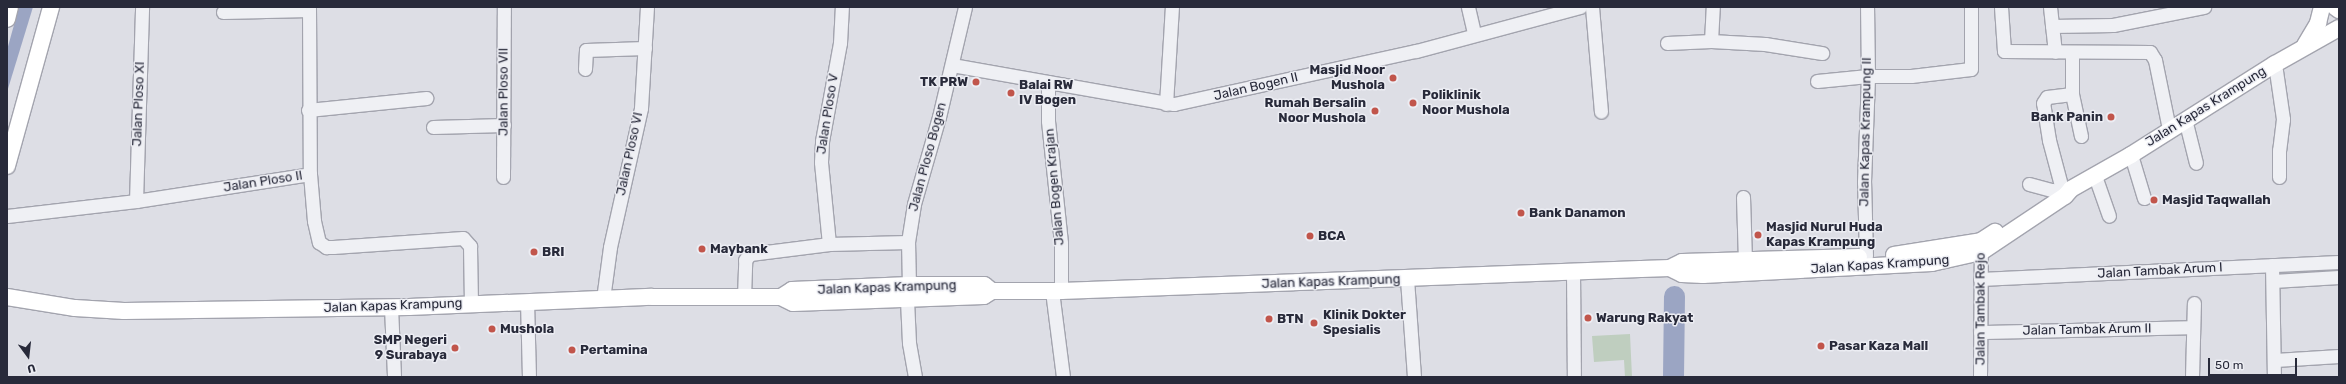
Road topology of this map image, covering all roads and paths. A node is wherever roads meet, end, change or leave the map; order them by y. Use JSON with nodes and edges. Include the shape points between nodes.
{"nodes":[{"id":1,"x":10,"y":7,"type":"edge"},
{"id":2,"x":51,"y":7,"type":"edge"},
{"id":3,"x":142,"y":7,"type":"edge"},
{"id":4,"x":504,"y":7,"type":"edge"},
{"id":5,"x":647,"y":7,"type":"edge"},
{"id":6,"x":842,"y":7,"type":"edge"},
{"id":7,"x":965,"y":7,"type":"edge"},
{"id":8,"x":1172,"y":7,"type":"edge"},
{"id":9,"x":1468,"y":7,"type":"edge"},
{"id":10,"x":1580,"y":7,"type":"edge"},
{"id":11,"x":1592,"y":7,"type":"edge"},
{"id":12,"x":1712,"y":7,"type":"edge"},
{"id":13,"x":1867,"y":7,"type":"edge"},
{"id":14,"x":1971,"y":7,"type":"edge"},
{"id":15,"x":2001,"y":7,"type":"edge"},
{"id":16,"x":2050,"y":7,"type":"edge"},
{"id":17,"x":2204,"y":7,"type":"edge"},
{"id":18,"x":2322,"y":7,"type":"edge"},
{"id":19,"x":2335,"y":7,"type":"edge"},
{"id":20,"x":309,"y":8,"type":"edge"},
{"id":21,"x":2339,"y":10,"type":"edge"},
{"id":22,"x":223,"y":12,"type":"dead end"},
{"id":23,"x":7,"y":19,"type":"edge"},
{"id":24,"x":2052,"y":26,"type":"junction"},
{"id":25,"x":2339,"y":28,"type":"edge"},
{"id":26,"x":1474,"y":34,"type":"junction"},
{"id":27,"x":1711,"y":41,"type":"junction"},
{"id":28,"x":1667,"y":43,"type":"dead end"},
{"id":29,"x":2304,"y":47,"type":"junction"},
{"id":30,"x":645,"y":48,"type":"junction"},
{"id":31,"x":2055,"y":52,"type":"junction"},
{"id":32,"x":2072,"y":52,"type":"junction"},
{"id":33,"x":1822,"y":53,"type":"dead end"},
{"id":34,"x":2275,"y":64,"type":"junction"},
{"id":35,"x":952,"y":65,"type":"junction"},
{"id":36,"x":585,"y":69,"type":"dead end"},
{"id":37,"x":1868,"y":76,"type":"junction"},
{"id":38,"x":1817,"y":81,"type":"dead end"},
{"id":39,"x":1048,"y":82,"type":"junction"},
{"id":40,"x":2072,"y":94,"type":"junction"},
{"id":41,"x":426,"y":98,"type":"dead end"},
{"id":42,"x":1166,"y":104,"type":"junction"},
{"id":43,"x":308,"y":110,"type":"junction"},
{"id":44,"x":1602,"y":112,"type":"dead end"},
{"id":45,"x":2185,"y":119,"type":"junction"},
{"id":46,"x":504,"y":125,"type":"junction"},
{"id":47,"x":433,"y":127,"type":"dead end"},
{"id":48,"x":2168,"y":130,"type":"junction"},
{"id":49,"x":2081,"y":136,"type":"dead end"},
{"id":50,"x":2131,"y":155,"type":"junction"},
{"id":51,"x":2196,"y":163,"type":"dead end"},
{"id":52,"x":7,"y":166,"type":"edge"},
{"id":53,"x":310,"y":174,"type":"junction"},
{"id":54,"x":2095,"y":176,"type":"junction"},
{"id":55,"x":503,"y":177,"type":"dead end"},
{"id":56,"x":2280,"y":177,"type":"dead end"},
{"id":57,"x":2029,"y":184,"type":"dead end"},
{"id":58,"x":2063,"y":191,"type":"junction"},
{"id":59,"x":1743,"y":197,"type":"dead end"},
{"id":60,"x":2144,"y":198,"type":"dead end"},
{"id":61,"x":136,"y":201,"type":"junction"},
{"id":62,"x":7,"y":216,"type":"edge"},
{"id":63,"x":2109,"y":216,"type":"dead end"},
{"id":64,"x":908,"y":242,"type":"junction"},
{"id":65,"x":829,"y":244,"type":"junction"},
{"id":66,"x":1981,"y":247,"type":"junction"},
{"id":67,"x":1866,"y":256,"type":"junction"},
{"id":68,"x":1745,"y":260,"type":"junction"},
{"id":69,"x":2339,"y":262,"type":"edge"},
{"id":70,"x":2272,"y":265,"type":"junction"},
{"id":71,"x":1670,"y":268,"type":"junction"},
{"id":72,"x":1573,"y":272,"type":"junction"},
{"id":73,"x":2339,"y":277,"type":"edge"},
{"id":74,"x":1407,"y":279,"type":"junction"},
{"id":75,"x":1980,"y":279,"type":"junction"},
{"id":76,"x":2273,"y":281,"type":"junction"},
{"id":77,"x":1056,"y":291,"type":"junction"},
{"id":78,"x":908,"y":293,"type":"junction"},
{"id":79,"x":7,"y":297,"type":"edge"},
{"id":80,"x":744,"y":297,"type":"junction"},
{"id":81,"x":604,"y":299,"type":"junction"},
{"id":82,"x":526,"y":302,"type":"junction"},
{"id":83,"x":2194,"y":303,"type":"dead end"},
{"id":84,"x":471,"y":304,"type":"junction"},
{"id":85,"x":391,"y":307,"type":"junction"},
{"id":86,"x":2193,"y":327,"type":"junction"},
{"id":87,"x":1980,"y":332,"type":"junction"},
{"id":88,"x":2339,"y":356,"type":"edge"},
{"id":89,"x":2275,"y":360,"type":"junction"},
{"id":90,"x":394,"y":377,"type":"edge"},
{"id":91,"x":530,"y":377,"type":"edge"},
{"id":92,"x":915,"y":377,"type":"edge"},
{"id":93,"x":1063,"y":377,"type":"edge"},
{"id":94,"x":1414,"y":377,"type":"edge"},
{"id":95,"x":1574,"y":377,"type":"edge"},
{"id":96,"x":1980,"y":377,"type":"edge"},
{"id":97,"x":2192,"y":377,"type":"edge"},
{"id":98,"x":2274,"y":377,"type":"edge"}],
"edges":[{"from":1,"to":23,"type":"main road"},
{"from":2,"to":52,"type":"main road"},
{"from":3,"to":61,"type":"street","name":"Jalan Ploso XI"},
{"from":4,"to":46,"type":"street","name":"Jalan Ploso VII"},
{"from":5,"to":30,"type":"street","name":"Jalan Ploso VI"},
{"from":6,"to":65,"type":"street","name":"Jalan Ploso V","via":[[839,50],[822,141],[821,162]]},
{"from":7,"to":35,"type":"street","name":"Jalan Ploso Bogen"},
{"from":8,"to":42,"type":"street"},
{"from":9,"to":26,"type":"street"},
{"from":10,"to":26,"type":"street","name":"Jalan Bogen II"},
{"from":11,"to":44,"type":"street"},
{"from":12,"to":27,"type":"street"},
{"from":13,"to":37,"type":"street","name":"Jalan Kapas Krampung II"},
{"from":14,"to":37,"type":"street","via":[[1971,69],[1911,76]]},
{"from":15,"to":31,"type":"street","via":[[2004,51]]},
{"from":16,"to":24,"type":"street"},
{"from":17,"to":24,"type":"street","via":[[2113,25]]},
{"from":18,"to":29,"type":"main road","name":"Jalan Kapas Krampung","via":[[2318,23]]},
{"from":19,"to":21,"type":"main road"},
{"from":20,"to":22,"type":"street"},
{"from":20,"to":43,"type":"street"},
{"from":24,"to":31,"type":"street"},
{"from":25,"to":29,"type":"main road"},
{"from":26,"to":42,"type":"street","name":"Jalan Bogen II","via":[[1416,51],[1198,101]]},
{"from":27,"to":28,"type":"street"},
{"from":27,"to":33,"type":"street","via":[[1796,47]]},
{"from":29,"to":34,"type":"main road","name":"Jalan Kapas Krampung"},
{"from":30,"to":36,"type":"street","via":[[586,50]]},
{"from":30,"to":81,"type":"street","name":"Jalan Ploso VI","via":[[638,123],[610,247]]},
{"from":31,"to":32,"type":"street"},
{"from":32,"to":40,"type":"street"},
{"from":32,"to":48,"type":"street","via":[[2152,53]]},
{"from":34,"to":45,"type":"main road","name":"Jalan Kapas Krampung"},
{"from":34,"to":56,"type":"street","via":[[2283,119],[2279,150]]},
{"from":35,"to":39,"type":"street","name":"Jalan Bogen II"},
{"from":35,"to":64,"type":"street","name":"Jalan Ploso Bogen","via":[[916,193]]},
{"from":37,"to":38,"type":"street"},
{"from":37,"to":67,"type":"street","name":"Jalan Kapas Krampung II","via":[[1864,182]]},
{"from":39,"to":42,"type":"street","name":"Jalan Bogen II"},
{"from":39,"to":77,"type":"street","name":"Jalan Bogen Krajan","via":[[1048,121],[1061,243]]},
{"from":40,"to":49,"type":"street"},
{"from":40,"to":58,"type":"street","via":[[2047,97],[2043,103],[2049,140]]},
{"from":41,"to":43,"type":"street"},
{"from":43,"to":53,"type":"street"},
{"from":45,"to":48,"type":"main road","name":"Jalan Kapas Krampung"},
{"from":45,"to":51,"type":"street"},
{"from":46,"to":47,"type":"street"},
{"from":46,"to":55,"type":"street","name":"Jalan Ploso VII"},
{"from":48,"to":50,"type":"main road","name":"Jalan Kapas Krampung"},
{"from":50,"to":54,"type":"main road","name":"Jalan Kapas Krampung"},
{"from":50,"to":60,"type":"street"},
{"from":53,"to":61,"type":"street","name":"Jalan Ploso II"},
{"from":53,"to":84,"type":"street","name":"Jalan Ploso II","via":[[316,231],[322,245],[333,247],[463,238],[470,246]]},
{"from":54,"to":58,"type":"main road","name":"Jalan Kapas Krampung"},
{"from":54,"to":63,"type":"street"},
{"from":57,"to":58,"type":"street"},
{"from":58,"to":66,"type":"main road","name":"Jalan Kapas Krampung"},
{"from":59,"to":68,"type":"street"},
{"from":61,"to":62,"type":"street","name":"Jalan Ploso II"},
{"from":64,"to":65,"type":"street"},
{"from":64,"to":78,"type":"street","name":"Jalan Ploso Bogen"},
{"from":65,"to":80,"type":"street","via":[[747,255]]},
{"from":66,"to":67,"type":"main road","name":"Jalan Kapas Krampung"},
{"from":66,"to":71,"type":"main road","name":"Jalan Kapas Krampung","via":[[1949,260],[1887,266],[1702,275],[1682,274]]},
{"from":66,"to":75,"type":"street","name":"Jalan Tambak Rejo"},
{"from":67,"to":68,"type":"main road","name":"Jalan Kapas Krampung"},
{"from":68,"to":71,"type":"main road","name":"Jalan Kapas Krampung","via":[[1682,262]]},
{"from":69,"to":70,"type":"street","name":"Jalan Tambak Arum I"},
{"from":70,"to":75,"type":"street","name":"Jalan Tambak Arum I"},
{"from":70,"to":76,"type":"street"},
{"from":71,"to":72,"type":"main road","name":"Jalan Kapas Krampung"},
{"from":72,"to":74,"type":"main road","name":"Jalan Kapas Krampung"},
{"from":72,"to":95,"type":"street"},
{"from":73,"to":76,"type":"street"},
{"from":74,"to":77,"type":"main road","name":"Jalan Kapas Krampung"},
{"from":74,"to":94,"type":"street"},
{"from":75,"to":87,"type":"street","name":"Jalan Tambak Rejo"},
{"from":76,"to":89,"type":"street"},
{"from":77,"to":78,"type":"main road","name":"Jalan Kapas Krampung","via":[[992,292],[984,285]]},
{"from":77,"to":93,"type":"street","name":"Jalan Bogen Krajan"},
{"from":78,"to":80,"type":"main road","name":"Jalan Kapas Krampung","via":[[792,290],[781,297]]},
{"from":78,"to":92,"type":"street","name":"Jalan Ploso Bogen","via":[[909,343]]},
{"from":79,"to":85,"type":"main road","name":"Jalan Kapas Krampung","via":[[75,308],[124,312]]},
{"from":80,"to":81,"type":"main road","name":"Jalan Kapas Krampung"},
{"from":81,"to":82,"type":"main road","name":"Jalan Kapas Krampung"},
{"from":82,"to":84,"type":"main road","name":"Jalan Kapas Krampung"},
{"from":82,"to":91,"type":"street"},
{"from":83,"to":86,"type":"street"},
{"from":84,"to":85,"type":"main road","name":"Jalan Kapas Krampung"},
{"from":85,"to":90,"type":"street"},
{"from":86,"to":87,"type":"street","name":"Jalan Tambak Arum II"},
{"from":86,"to":97,"type":"street"},
{"from":87,"to":96,"type":"street","name":"Jalan Tambak Rejo"},
{"from":88,"to":89,"type":"street"},
{"from":89,"to":98,"type":"street"}]}
